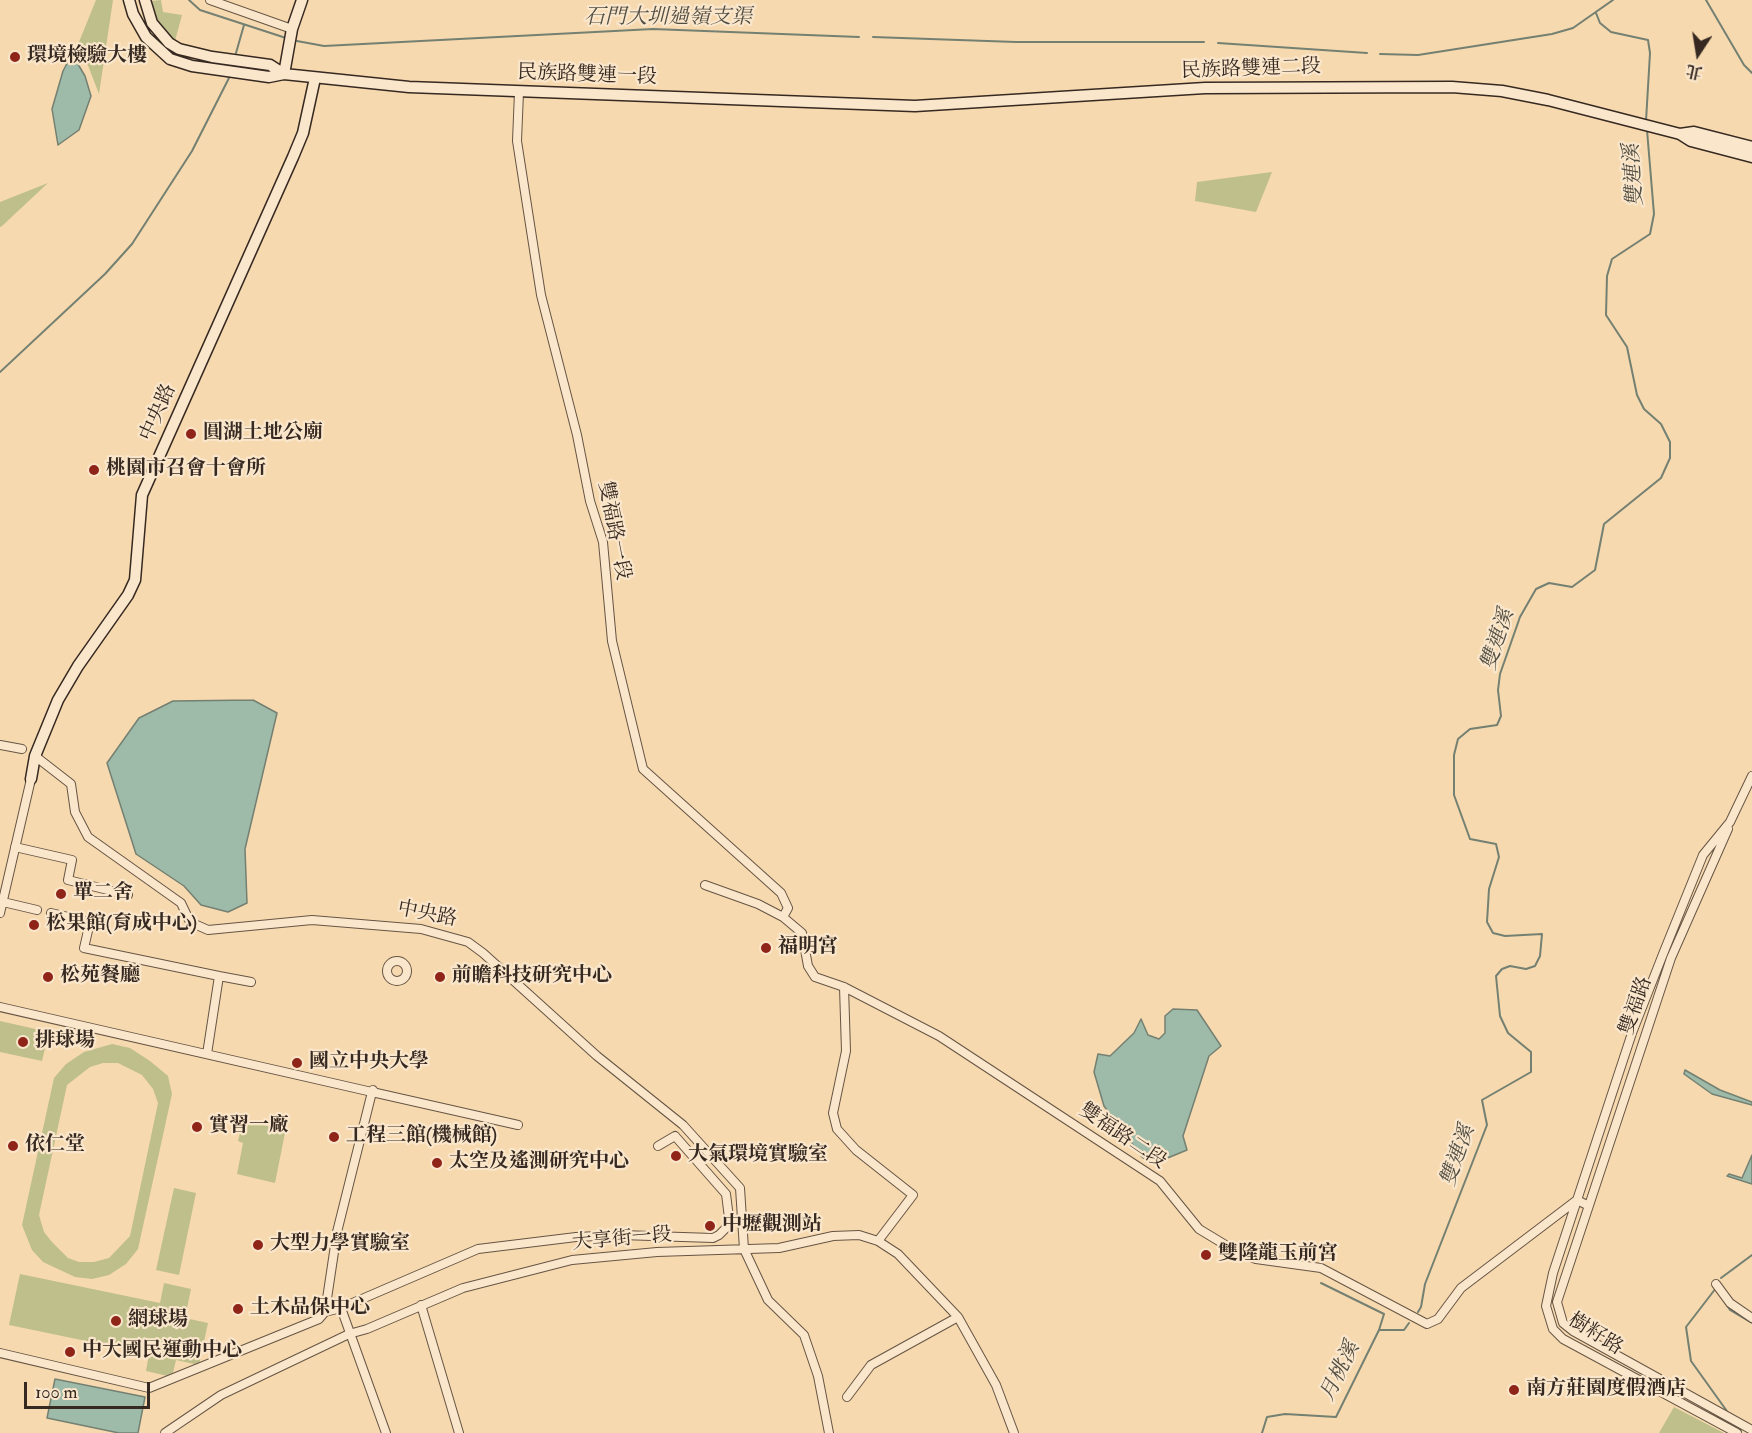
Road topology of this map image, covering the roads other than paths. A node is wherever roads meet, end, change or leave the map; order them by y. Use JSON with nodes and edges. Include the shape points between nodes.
{"nodes":[{"id":1,"x":129,"y":0,"type":"edge"},
{"id":2,"x":145,"y":0,"type":"edge"},
{"id":3,"x":210,"y":0,"type":"edge"},
{"id":4,"x":302,"y":0,"type":"edge"},
{"id":5,"x":292,"y":29,"type":"junction"},
{"id":6,"x":284,"y":74,"type":"junction"},
{"id":7,"x":315,"y":78,"type":"junction"},
{"id":8,"x":519,"y":92,"type":"junction"},
{"id":9,"x":857,"y":104,"type":"joint"},
{"id":10,"x":1680,"y":134,"type":"junction"},
{"id":11,"x":1752,"y":147,"type":"edge"},
{"id":12,"x":1752,"y":157,"type":"edge"},
{"id":13,"x":0,"y":745,"type":"edge"},
{"id":14,"x":22,"y":749,"type":"dead end"},
{"id":15,"x":34,"y":756,"type":"junction"},
{"id":16,"x":1752,"y":776,"type":"edge"},
{"id":17,"x":31,"y":779,"type":"joint"},
{"id":18,"x":1730,"y":822,"type":"junction"},
{"id":19,"x":15,"y":847,"type":"junction"},
{"id":20,"x":705,"y":885,"type":"dead end"},
{"id":21,"x":128,"y":895,"type":"dead end"},
{"id":22,"x":3,"y":902,"type":"junction"},
{"id":23,"x":37,"y":909,"type":"dead end"},
{"id":24,"x":0,"y":913,"type":"edge"},
{"id":25,"x":51,"y":913,"type":"dead end"},
{"id":26,"x":783,"y":917,"type":"junction"},
{"id":27,"x":219,"y":976,"type":"junction"},
{"id":28,"x":251,"y":982,"type":"dead end"},
{"id":29,"x":844,"y":987,"type":"junction"},
{"id":30,"x":0,"y":1007,"type":"edge"},
{"id":31,"x":207,"y":1054,"type":"junction"},
{"id":32,"x":373,"y":1090,"type":"junction"},
{"id":33,"x":518,"y":1125,"type":"dead end"},
{"id":34,"x":658,"y":1146,"type":"dead end"},
{"id":35,"x":1577,"y":1200,"type":"junction"},
{"id":36,"x":1587,"y":1205,"type":"junction"},
{"id":37,"x":878,"y":1241,"type":"junction"},
{"id":38,"x":744,"y":1249,"type":"junction"},
{"id":39,"x":1716,"y":1284,"type":"dead end"},
{"id":40,"x":421,"y":1305,"type":"junction"},
{"id":41,"x":341,"y":1308,"type":"junction"},
{"id":42,"x":325,"y":1312,"type":"junction"},
{"id":43,"x":958,"y":1317,"type":"junction"},
{"id":44,"x":1752,"y":1318,"type":"edge"},
{"id":45,"x":349,"y":1334,"type":"junction"},
{"id":46,"x":0,"y":1353,"type":"edge"},
{"id":47,"x":847,"y":1397,"type":"dead end"},
{"id":48,"x":1752,"y":1430,"type":"edge"},
{"id":49,"x":165,"y":1433,"type":"edge"},
{"id":50,"x":386,"y":1433,"type":"edge"},
{"id":51,"x":459,"y":1433,"type":"edge"},
{"id":52,"x":829,"y":1433,"type":"edge"},
{"id":53,"x":1014,"y":1433,"type":"edge"},
{"id":54,"x":1737,"y":1433,"type":"edge"}],
"edges":[{"from":1,"to":6,"type":"main road","via":[[139,27],[158,51],[185,64],[269,77]]},
{"from":2,"to":6,"type":"main road","via":[[152,23],[179,49],[270,65]]},
{"from":3,"to":5,"type":"street"},
{"from":4,"to":5,"type":"main road"},
{"from":5,"to":6,"type":"main road"},
{"from":6,"to":7,"type":"main road","name":"民族路雙連一段"},
{"from":7,"to":8,"type":"main road","name":"民族路雙連一段"},
{"from":7,"to":15,"type":"main road","name":"中央路","via":[[293,157],[142,495],[135,580],[58,700]]},
{"from":8,"to":9,"type":"main road","name":"民族路雙連一段"},
{"from":8,"to":26,"type":"street","name":"雙福路一段","via":[[517,141],[541,295],[603,542],[612,641],[643,769],[781,893],[788,908]]},
{"from":9,"to":10,"type":"main road","name":"民族路雙連二段","via":[[915,106],[1206,88],[1452,87],[1548,100]]},
{"from":10,"to":11,"type":"main road","via":[[1694,132]]},
{"from":10,"to":12,"type":"main road","via":[[1691,141]]},
{"from":13,"to":14,"type":"street"},
{"from":15,"to":17,"type":"main road","name":"中央路"},
{"from":15,"to":38,"type":"street","name":"中央路","via":[[71,784],[75,812],[88,837],[181,903],[190,922],[208,930],[312,920],[444,934],[476,947],[597,1056],[683,1125],[733,1180],[740,1188],[743,1206]]},
{"from":16,"to":18,"type":"street"},
{"from":17,"to":19,"type":"street"},
{"from":18,"to":35,"type":"street","name":"樹籽路","via":[[1703,855],[1632,1033]]},
{"from":18,"to":36,"type":"street","name":"雙福路","via":[[1671,958]]},
{"from":19,"to":21,"type":"street","via":[[72,860],[68,880]]},
{"from":19,"to":22,"type":"street"},
{"from":20,"to":26,"type":"street","name":"雙福路二段"},
{"from":22,"to":23,"type":"street"},
{"from":22,"to":24,"type":"street"},
{"from":25,"to":27,"type":"street","via":[[90,922],[84,948]]},
{"from":26,"to":29,"type":"street","name":"雙福路二段","via":[[802,933],[808,966],[815,977]]},
{"from":27,"to":28,"type":"street"},
{"from":27,"to":31,"type":"street"},
{"from":29,"to":35,"type":"street","name":"雙福路二段","via":[[939,1036],[1160,1181],[1199,1229],[1237,1252],[1256,1259],[1321,1268],[1427,1324],[1438,1319],[1461,1288]]},
{"from":29,"to":37,"type":"street","via":[[846,1051],[832,1113],[837,1129],[856,1150],[914,1195]]},
{"from":30,"to":31,"type":"street"},
{"from":31,"to":32,"type":"street"},
{"from":32,"to":33,"type":"street"},
{"from":32,"to":42,"type":"street","via":[[338,1232]]},
{"from":34,"to":41,"type":"street","via":[[675,1136],[726,1194],[730,1211],[726,1228],[719,1235],[576,1237],[478,1249]]},
{"from":35,"to":36,"type":"street"},
{"from":35,"to":54,"type":"street","name":"樹籽路","via":[[1547,1298],[1547,1316],[1553,1329],[1563,1339]]},
{"from":36,"to":48,"type":"street","name":"樹籽路","via":[[1559,1292],[1557,1302],[1563,1323]]},
{"from":37,"to":38,"type":"street","name":"大享街一段","via":[[859,1235],[833,1236],[779,1248]]},
{"from":37,"to":43,"type":"street","name":"大享街一段","via":[[898,1254]]},
{"from":38,"to":40,"type":"street","name":"大享街一段","via":[[572,1260],[463,1288]]},
{"from":38,"to":52,"type":"street","via":[[768,1300],[804,1335],[818,1376]]},
{"from":39,"to":44,"type":"street","via":[[1730,1303]]},
{"from":40,"to":45,"type":"street","name":"大享街一段"},
{"from":40,"to":51,"type":"street"},
{"from":41,"to":42,"type":"street"},
{"from":41,"to":45,"type":"street"},
{"from":42,"to":46,"type":"street","via":[[319,1319],[149,1388]]},
{"from":43,"to":47,"type":"street","via":[[876,1361]]},
{"from":43,"to":53,"type":"street","name":"大享街一段","via":[[996,1384]]},
{"from":45,"to":49,"type":"street","name":"大享街一段","via":[[221,1395]]},
{"from":45,"to":50,"type":"street"}]}
